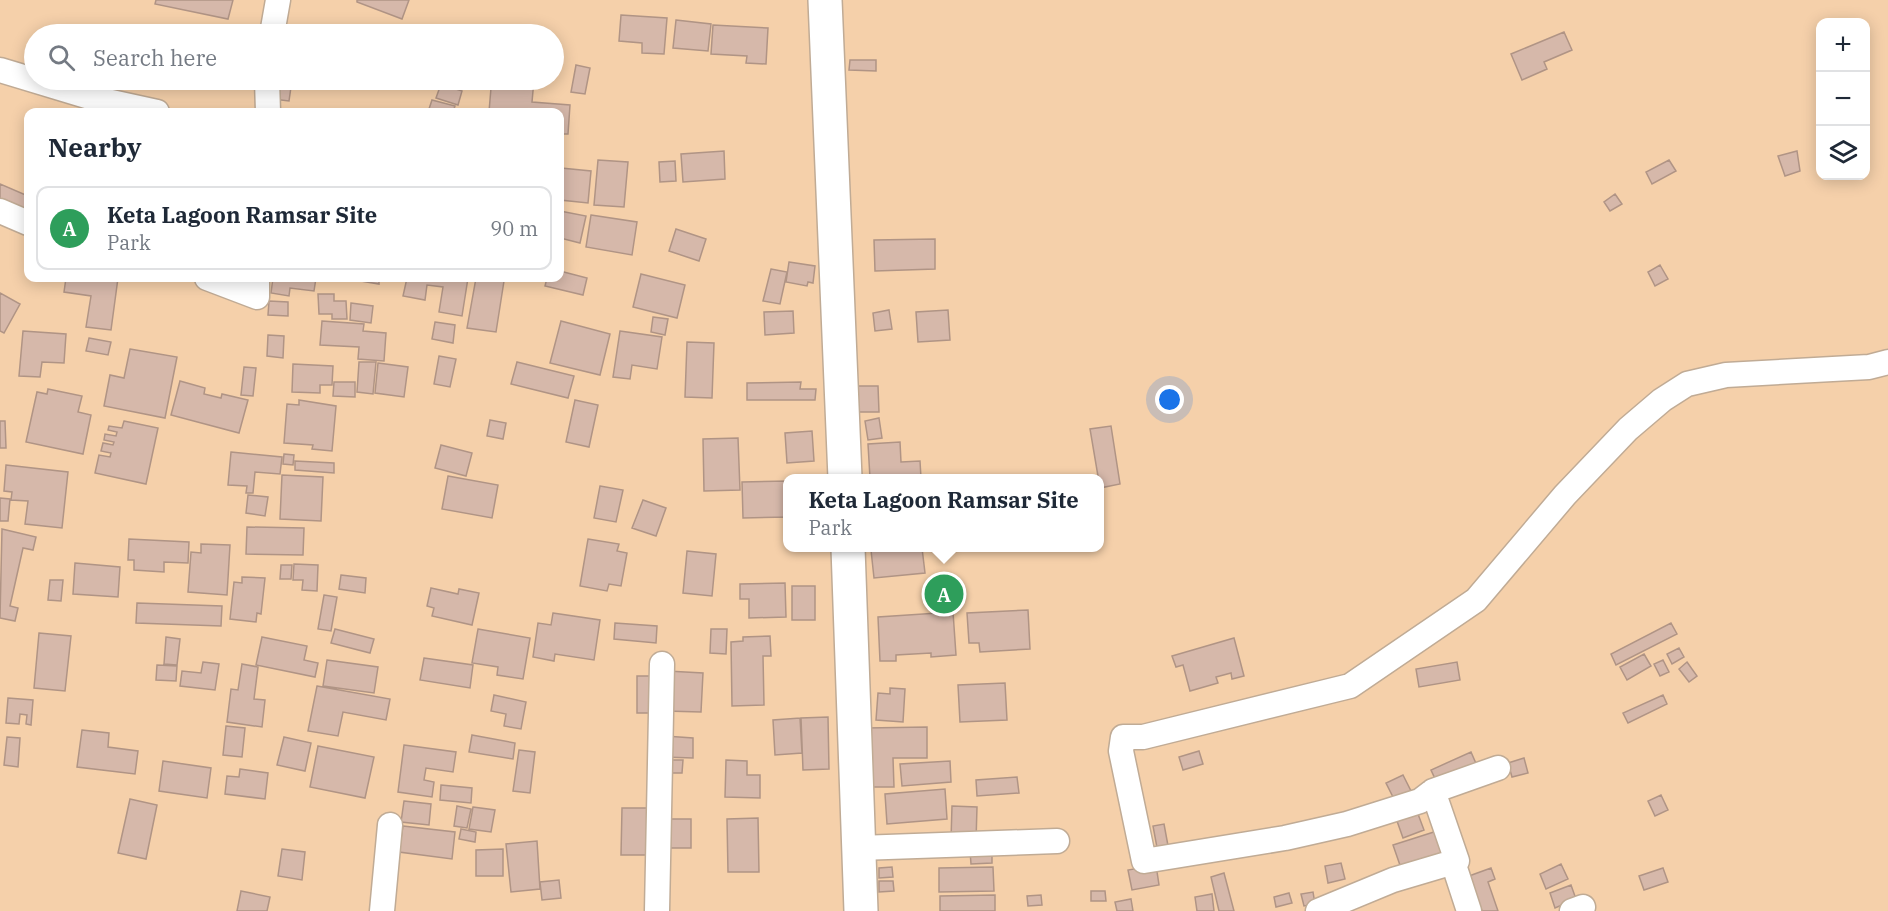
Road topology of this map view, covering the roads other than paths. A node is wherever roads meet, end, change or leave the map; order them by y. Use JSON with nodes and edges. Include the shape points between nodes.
{"nodes":[{"id":1,"x":278,"y":0,"type":"edge"},
{"id":2,"x":825,"y":0,"type":"edge"},
{"id":3,"x":274,"y":24,"type":"edge"},
{"id":4,"x":0,"y":70,"type":"edge"},
{"id":5,"x":24,"y":79,"type":"edge"},
{"id":6,"x":52,"y":90,"type":"edge"},
{"id":7,"x":267,"y":90,"type":"edge"},
{"id":8,"x":91,"y":105,"type":"edge"},
{"id":9,"x":119,"y":108,"type":"edge"},
{"id":10,"x":268,"y":108,"type":"edge"},
{"id":11,"x":0,"y":211,"type":"edge"},
{"id":12,"x":24,"y":221,"type":"edge"},
{"id":13,"x":218,"y":282,"type":"edge"},
{"id":14,"x":257,"y":282,"type":"edge"},
{"id":15,"x":1888,"y":362,"type":"edge"},
{"id":16,"x":845,"y":474,"type":"edge"},
{"id":17,"x":848,"y":552,"type":"edge"},
{"id":18,"x":662,"y":664,"type":"dead end"},
{"id":19,"x":1498,"y":768,"type":"dead end"},
{"id":20,"x":1433,"y":791,"type":"junction"},
{"id":21,"x":390,"y":825,"type":"dead end"},
{"id":22,"x":1058,"y":840,"type":"dead end"},
{"id":23,"x":859,"y":848,"type":"junction"},
{"id":24,"x":1454,"y":862,"type":"junction"},
{"id":25,"x":382,"y":911,"type":"edge"},
{"id":26,"x":657,"y":911,"type":"edge"},
{"id":27,"x":861,"y":911,"type":"edge"},
{"id":28,"x":1317,"y":911,"type":"edge"},
{"id":29,"x":1469,"y":911,"type":"edge"}],
"edges":[{"from":1,"to":3,"type":"street"},
{"from":2,"to":16,"type":"main road"},
{"from":4,"to":5,"type":"street"},
{"from":6,"to":8,"type":"street"},
{"from":7,"to":10,"type":"street"},
{"from":8,"to":9,"type":"street"},
{"from":11,"to":12,"type":"street"},
{"from":13,"to":14,"type":"street","via":[[257,297]]},
{"from":15,"to":20,"type":"street","via":[[1869,367],[1726,375],[1687,384],[1628,429],[1565,495],[1476,600],[1350,686],[1143,737],[1123,737],[1121,751],[1144,861],[1347,824],[1420,801]]},
{"from":17,"to":23,"type":"main road"},
{"from":18,"to":26,"type":"street"},
{"from":19,"to":20,"type":"street"},
{"from":20,"to":24,"type":"street","via":[[1457,861]]},
{"from":21,"to":25,"type":"street"},
{"from":22,"to":23,"type":"street"},
{"from":23,"to":27,"type":"main road"},
{"from":24,"to":28,"type":"street","via":[[1393,880]]},
{"from":24,"to":29,"type":"street"}]}
